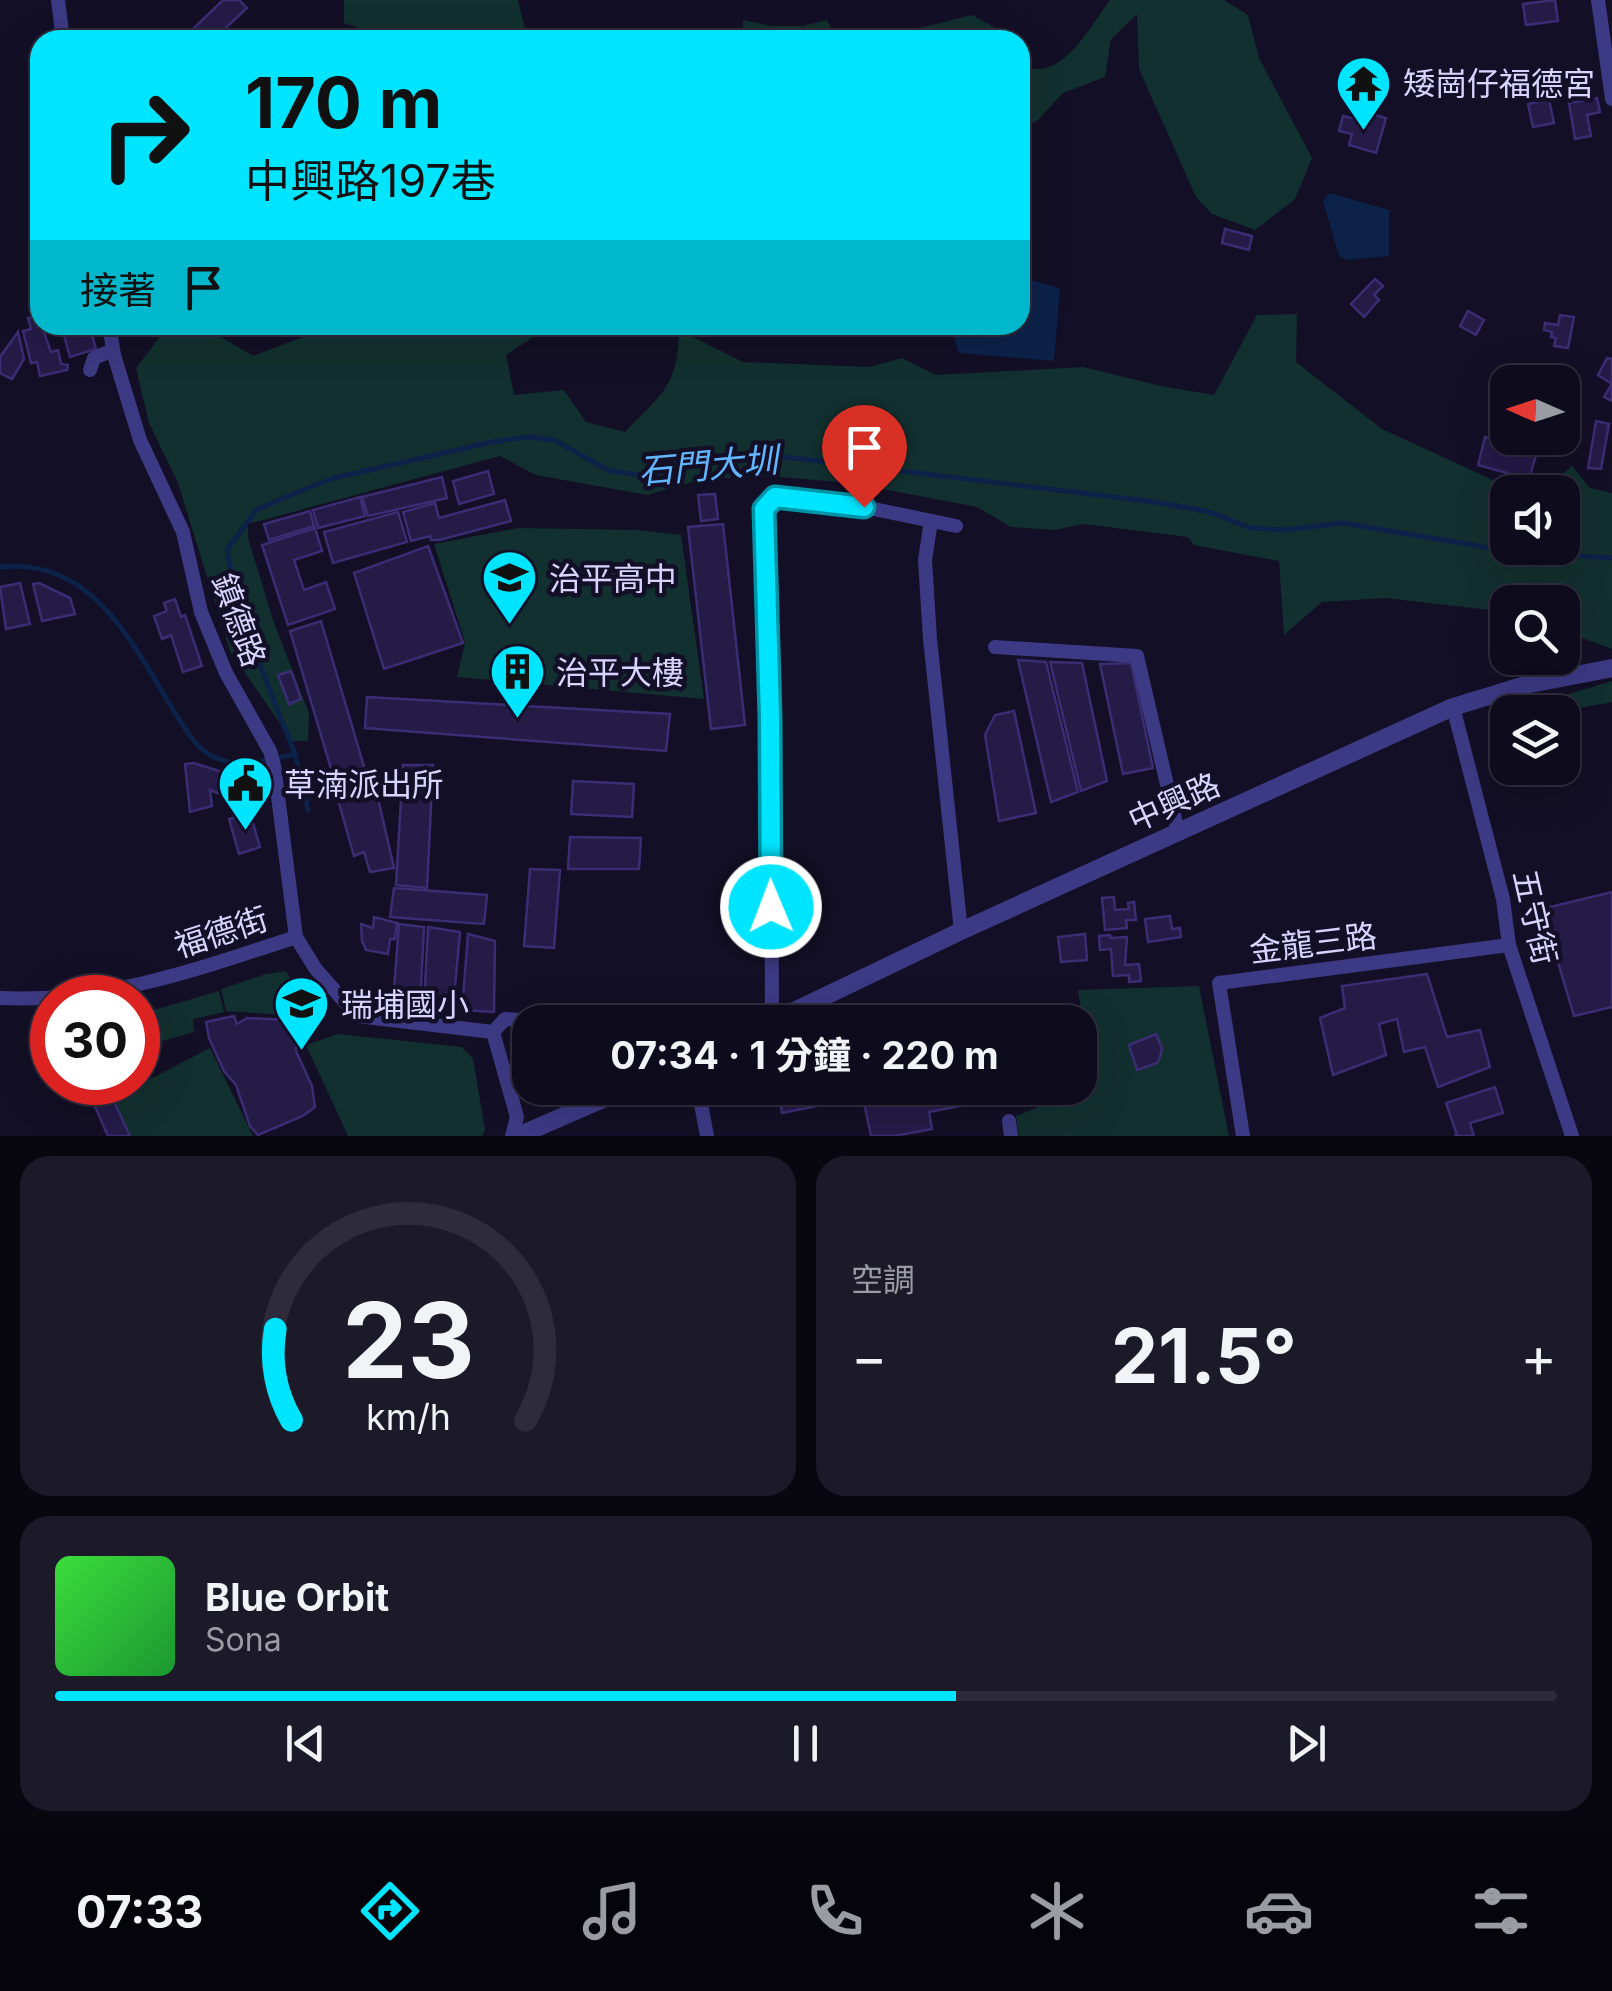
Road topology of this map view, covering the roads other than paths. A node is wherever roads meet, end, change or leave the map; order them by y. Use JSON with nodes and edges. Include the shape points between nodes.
{"nodes":[{"id":1,"x":58,"y":0,"type":"edge"},
{"id":2,"x":1598,"y":0,"type":"edge"},
{"id":3,"x":62,"y":30,"type":"edge"},
{"id":4,"x":1612,"y":99,"type":"edge"},
{"id":5,"x":111,"y":335,"type":"edge"},
{"id":6,"x":113,"y":350,"type":"junction"},
{"id":7,"x":90,"y":370,"type":"dead end"},
{"id":8,"x":931,"y":521,"type":"junction"},
{"id":9,"x":956,"y":526,"type":"dead end"},
{"id":10,"x":995,"y":647,"type":"dead end"},
{"id":11,"x":1612,"y":668,"type":"edge"},
{"id":12,"x":1453,"y":707,"type":"junction"},
{"id":13,"x":1178,"y":832,"type":"junction"},
{"id":14,"x":961,"y":932,"type":"junction"},
{"id":15,"x":296,"y":937,"type":"junction"},
{"id":16,"x":1509,"y":945,"type":"junction"},
{"id":17,"x":0,"y":998,"type":"edge"},
{"id":18,"x":772,"y":1005,"type":"edge"},
{"id":19,"x":808,"y":1005,"type":"edge"},
{"id":20,"x":512,"y":1019,"type":"edge"},
{"id":21,"x":493,"y":1032,"type":"junction"},
{"id":22,"x":588,"y":1105,"type":"edge"},
{"id":23,"x":701,"y":1105,"type":"edge"},
{"id":24,"x":515,"y":1136,"type":"edge"},
{"id":25,"x":707,"y":1136,"type":"edge"},
{"id":26,"x":1243,"y":1136,"type":"edge"},
{"id":27,"x":1572,"y":1136,"type":"edge"}],
"edges":[{"from":1,"to":3,"type":"street"},
{"from":2,"to":4,"type":"street"},
{"from":5,"to":6,"type":"street","name":"鎮德路"},
{"from":6,"to":7,"type":"street","via":[[94,358]]},
{"from":6,"to":15,"type":"street","name":"鎮德路","via":[[140,440],[183,532],[201,612],[272,758]]},
{"from":8,"to":9,"type":"street"},
{"from":8,"to":14,"type":"street","via":[[925,560],[930,639]]},
{"from":8,"to":18,"type":"street","via":[[775,497],[764,509]]},
{"from":10,"to":13,"type":"street","via":[[1138,656]]},
{"from":11,"to":12,"type":"street","name":"中興路"},
{"from":12,"to":13,"type":"street","name":"中興路"},
{"from":12,"to":16,"type":"street","name":"五守街"},
{"from":13,"to":14,"type":"street","name":"中興路"},
{"from":14,"to":19,"type":"street","name":"中興路"},
{"from":15,"to":17,"type":"street","name":"福德街","via":[[134,988]]},
{"from":15,"to":21,"type":"street","name":"福德街","via":[[357,1016]]},
{"from":16,"to":26,"type":"street","name":"金龍三路","via":[[1218,982]]},
{"from":16,"to":27,"type":"street","name":"五守街"},
{"from":20,"to":21,"type":"street"},
{"from":21,"to":24,"type":"street","via":[[517,1118]]},
{"from":22,"to":24,"type":"street"},
{"from":23,"to":25,"type":"street"}]}
